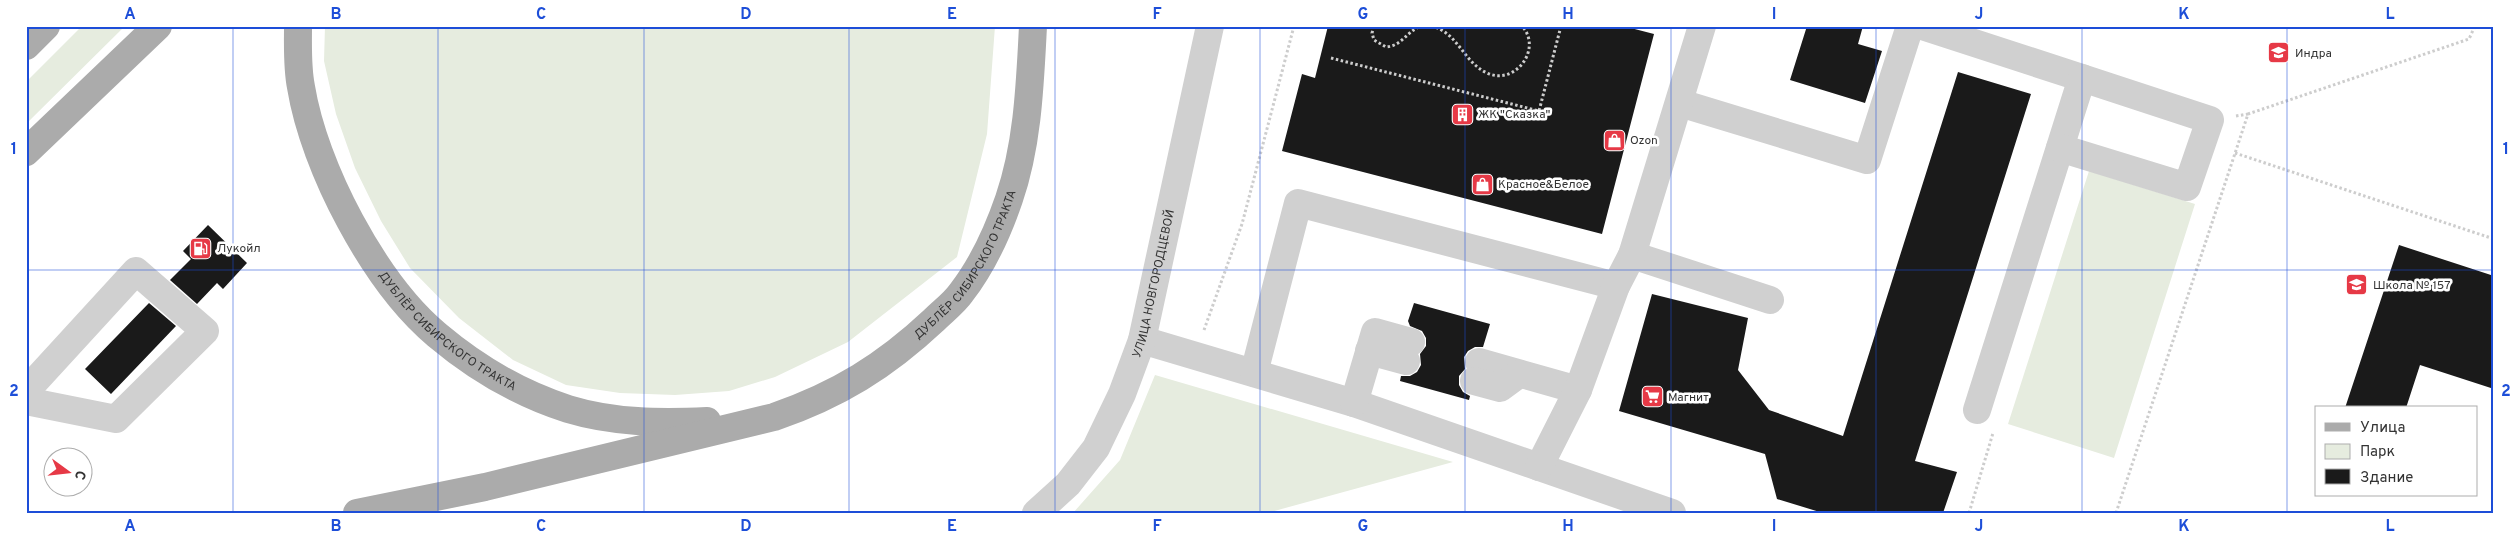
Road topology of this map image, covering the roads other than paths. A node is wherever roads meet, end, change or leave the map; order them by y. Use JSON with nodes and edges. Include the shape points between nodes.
{"nodes":[{"id":1,"x":158,"y":26,"type":"edge"},
{"id":2,"x":298,"y":26,"type":"edge"},
{"id":3,"x":1033,"y":26,"type":"edge"},
{"id":4,"x":1210,"y":26,"type":"edge"},
{"id":5,"x":1702,"y":26,"type":"edge"},
{"id":6,"x":1910,"y":26,"type":"edge"},
{"id":7,"x":1922,"y":26,"type":"edge"},
{"id":8,"x":2082,"y":78,"type":"junction"},
{"id":9,"x":1680,"y":103,"type":"junction"},
{"id":10,"x":2060,"y":148,"type":"junction"},
{"id":11,"x":26,"y":152,"type":"edge"},
{"id":12,"x":1632,"y":255,"type":"junction"},
{"id":13,"x":1616,"y":286,"type":"junction"},
{"id":14,"x":1770,"y":300,"type":"dead end"},
{"id":15,"x":1142,"y":340,"type":"junction"},
{"id":16,"x":1408,"y":351,"type":"dead end"},
{"id":17,"x":1476,"y":372,"type":"dead end"},
{"id":18,"x":1254,"y":373,"type":"junction"},
{"id":19,"x":1578,"y":390,"type":"junction"},
{"id":20,"x":26,"y":391,"type":"edge"},
{"id":21,"x":26,"y":401,"type":"edge"},
{"id":22,"x":1354,"y":403,"type":"junction"},
{"id":23,"x":1977,"y":410,"type":"road end"},
{"id":24,"x":774,"y":417,"type":"junction"},
{"id":25,"x":1540,"y":467,"type":"junction"},
{"id":26,"x":357,"y":513,"type":"edge"},
{"id":27,"x":1036,"y":513,"type":"edge"},
{"id":28,"x":1672,"y":513,"type":"edge"}],
"edges":[{"from":1,"to":11,"type":"main road"},
{"from":2,"to":24,"type":"main road","name":"ДУБЛЁР СИБИРСКОГО ТРАКТА","via":[[301,87],[311,129],[331,184],[359,236],[399,295],[436,334],[488,372],[568,409],[597,416],[668,422]]},
{"from":3,"to":24,"type":"main road","name":"ДУБЛЁР СИБИРСКОГО ТРАКТА","via":[[1030,94],[1010,197],[993,239],[961,294],[903,349],[814,404]]},
{"from":4,"to":15,"type":"street","name":"УЛИЦА НОВГОРОДЦЕВОЙ"},
{"from":5,"to":9,"type":"street"},
{"from":6,"to":9,"type":"street","via":[[1867,160]]},
{"from":7,"to":8,"type":"street"},
{"from":8,"to":10,"type":"street"},
{"from":8,"to":10,"type":"street","via":[[2210,120],[2188,187]]},
{"from":9,"to":12,"type":"street"},
{"from":10,"to":23,"type":"street"},
{"from":12,"to":13,"type":"street"},
{"from":12,"to":14,"type":"street"},
{"from":13,"to":18,"type":"street","via":[[1298,204]]},
{"from":13,"to":19,"type":"street"},
{"from":15,"to":18,"type":"street"},
{"from":15,"to":27,"type":"street","name":"УЛИЦА НОВГОРОДЦЕВОЙ","via":[[1122,394],[1096,448],[1068,484]]},
{"from":16,"to":22,"type":"street","via":[[1375,332]]},
{"from":17,"to":19,"type":"street","via":[[1520,374]]},
{"from":18,"to":22,"type":"street"},
{"from":19,"to":25,"type":"street"},
{"from":20,"to":21,"type":"street","via":[[136,271],[205,331],[116,419]]},
{"from":22,"to":25,"type":"street"},
{"from":24,"to":26,"type":"main road","name":"ДУБЛЁР СИБИРСКОГО ТРАКТА","via":[[485,487]]},
{"from":25,"to":28,"type":"street"}]}
